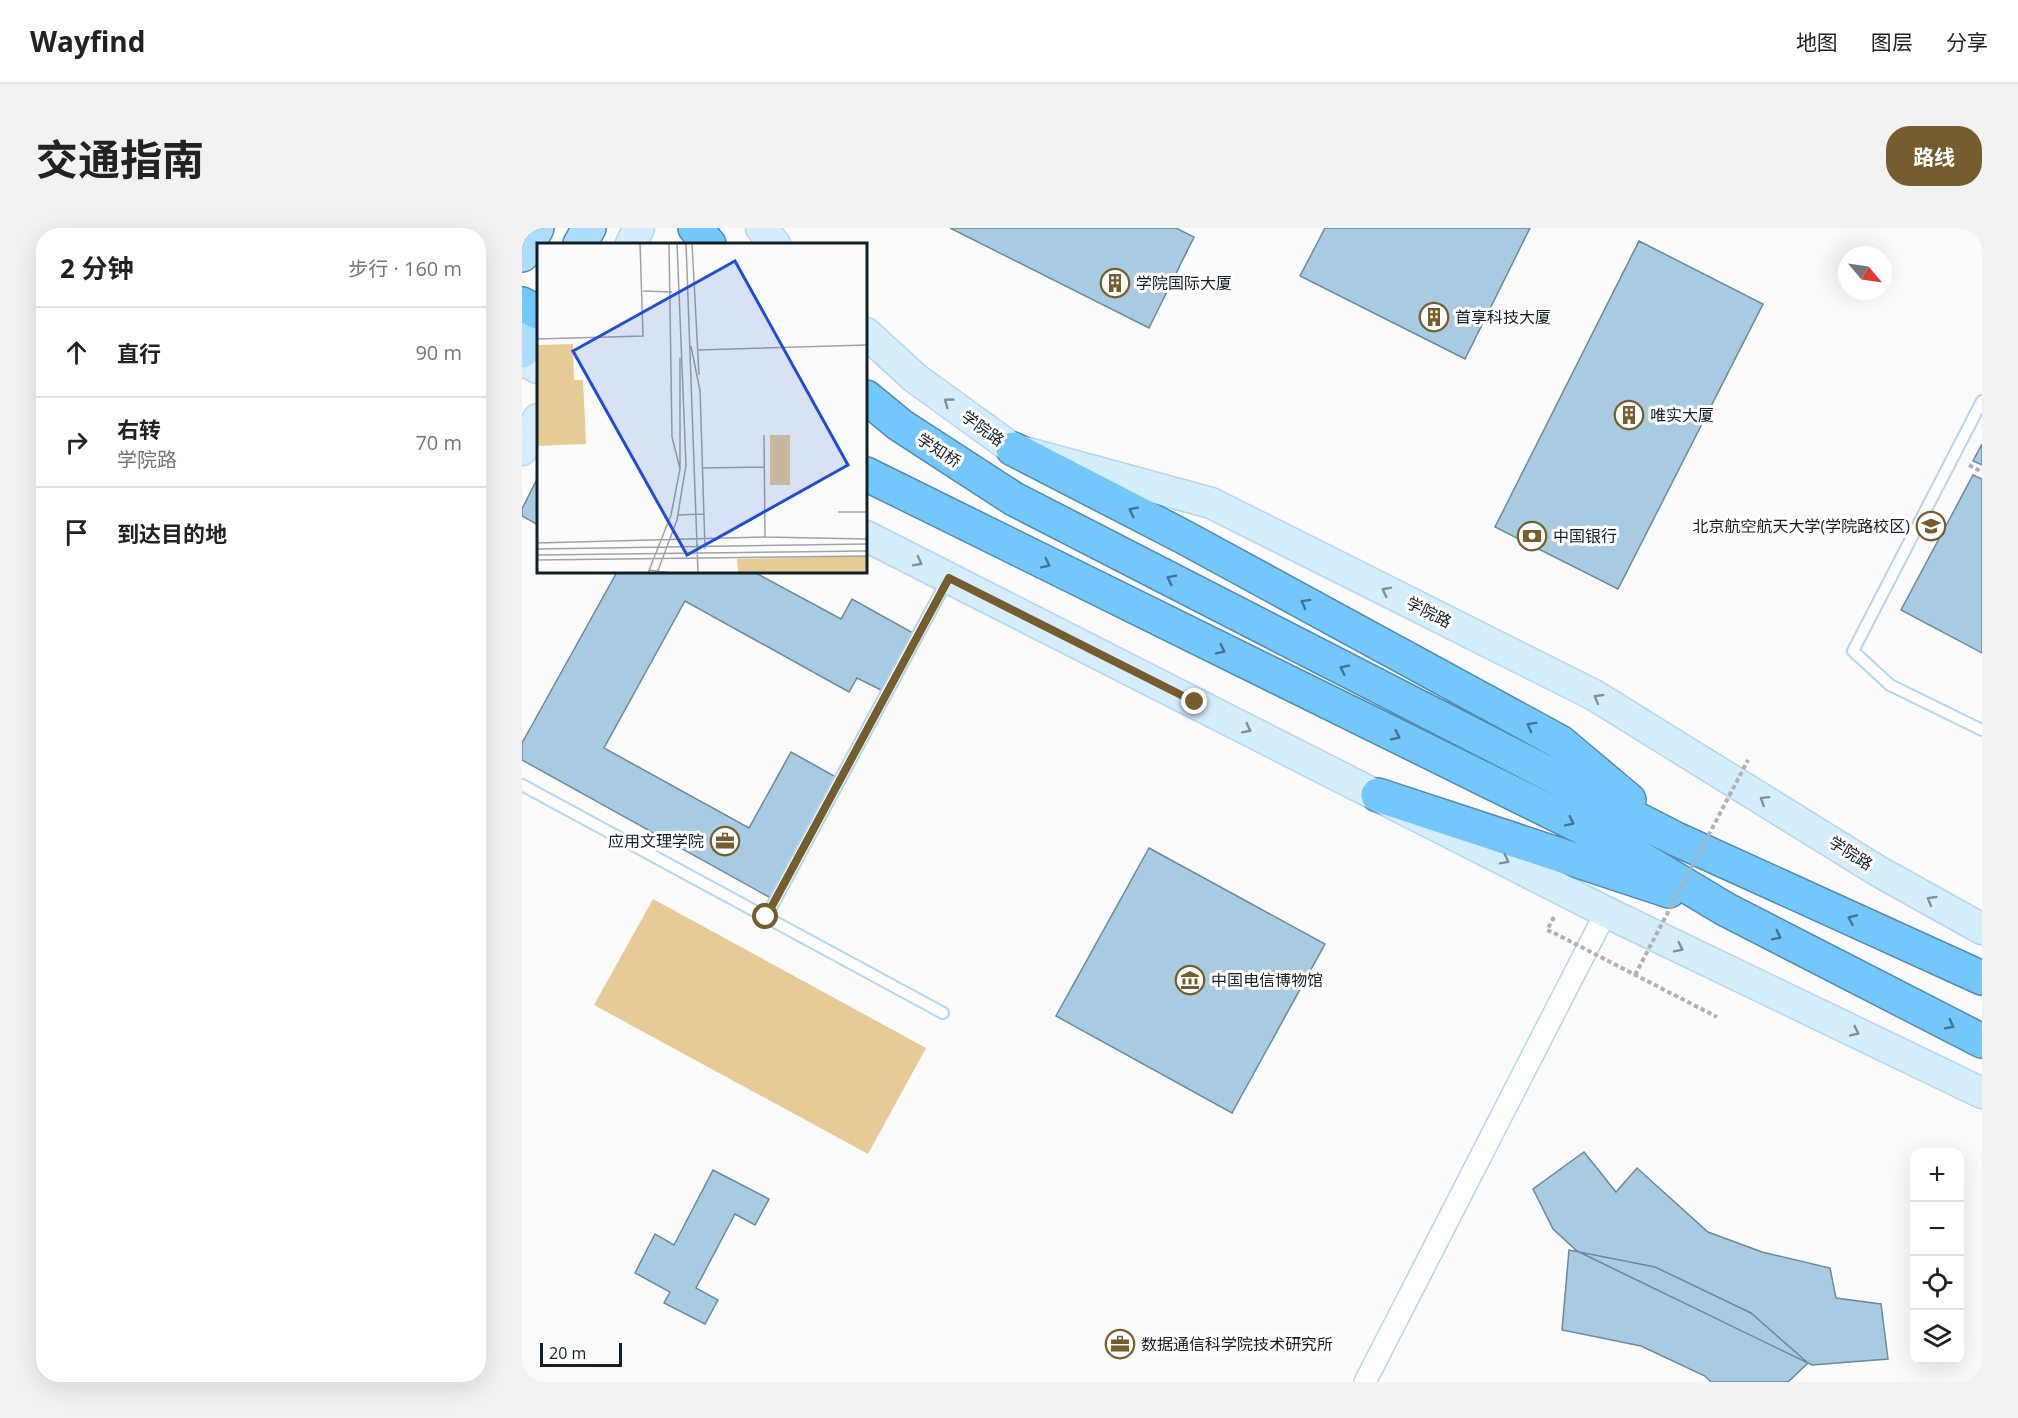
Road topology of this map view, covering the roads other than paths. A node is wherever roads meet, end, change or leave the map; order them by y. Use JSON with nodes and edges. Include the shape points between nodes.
{"nodes":[{"id":1,"x":537,"y":228,"type":"edge"},
{"id":2,"x":589,"y":228,"type":"edge"},
{"id":3,"x":639,"y":228,"type":"edge"},
{"id":4,"x":695,"y":228,"type":"edge"},
{"id":5,"x":761,"y":228,"type":"edge"},
{"id":6,"x":581,"y":243,"type":"edge"},
{"id":7,"x":632,"y":243,"type":"edge"},
{"id":8,"x":708,"y":243,"type":"edge"},
{"id":9,"x":774,"y":243,"type":"edge"},
{"id":10,"x":522,"y":255,"type":"edge"},
{"id":11,"x":522,"y":304,"type":"edge"},
{"id":12,"x":537,"y":312,"type":"edge"},
{"id":13,"x":537,"y":323,"type":"edge"},
{"id":14,"x":867,"y":334,"type":"edge"},
{"id":15,"x":522,"y":351,"type":"edge"},
{"id":16,"x":522,"y":360,"type":"edge"},
{"id":17,"x":537,"y":368,"type":"edge"},
{"id":18,"x":867,"y":398,"type":"edge"},
{"id":19,"x":1982,"y":401,"type":"edge"},
{"id":20,"x":537,"y":421,"type":"edge"},
{"id":21,"x":1013,"y":449,"type":"junction"},
{"id":22,"x":522,"y":450,"type":"edge"},
{"id":23,"x":867,"y":475,"type":"edge"},
{"id":24,"x":867,"y":537,"type":"edge"},
{"id":25,"x":949,"y":578,"type":"junction"},
{"id":26,"x":1982,"y":730,"type":"edge"},
{"id":27,"x":522,"y":785,"type":"edge"},
{"id":28,"x":1378,"y":795,"type":"junction"},
{"id":29,"x":1676,"y":839,"type":"junction"},
{"id":30,"x":1725,"y":909,"type":"junction"},
{"id":31,"x":1606,"y":912,"type":"junction"},
{"id":32,"x":766,"y":917,"type":"junction"},
{"id":33,"x":1982,"y":929,"type":"edge"},
{"id":34,"x":1982,"y":978,"type":"edge"},
{"id":35,"x":943,"y":1013,"type":"dead end"},
{"id":36,"x":1982,"y":1041,"type":"edge"},
{"id":37,"x":1982,"y":1093,"type":"edge"},
{"id":38,"x":1365,"y":1382,"type":"edge"}],
"edges":[{"from":1,"to":10,"type":"main road"},
{"from":2,"to":6,"type":"main road"},
{"from":3,"to":7,"type":"street"},
{"from":4,"to":8,"type":"highway"},
{"from":5,"to":9,"type":"street"},
{"from":11,"to":12,"type":"highway"},
{"from":13,"to":15,"type":"main road"},
{"from":21,"to":14,"type":"street","name":"学院路","one_way":true,"via":[[915,378]]},
{"from":16,"to":17,"type":"street"},
{"from":29,"to":18,"type":"highway","name":"学知桥","one_way":true,"via":[[1014,499],[900,425]]},
{"from":19,"to":26,"type":"lane","via":[[1853,651],[1890,685]]},
{"from":20,"to":22,"type":"street"},
{"from":29,"to":21,"type":"highway","one_way":true,"via":[[1560,742]]},
{"from":33,"to":21,"type":"street","name":"学院路","one_way":true,"via":[[1878,871],[1594,695],[1211,503]]},
{"from":23,"to":30,"type":"highway","one_way":true,"via":[[1620,846]]},
{"from":24,"to":25,"type":"street","one_way":true},
{"from":25,"to":28,"type":"street","one_way":true},
{"from":25,"to":32,"type":"lane"},
{"from":27,"to":32,"type":"lane"},
{"from":28,"to":30,"type":"highway"},
{"from":28,"to":31,"type":"street","one_way":true},
{"from":34,"to":29,"type":"highway","one_way":true},
{"from":30,"to":36,"type":"highway","one_way":true},
{"from":31,"to":37,"type":"street","one_way":true},
{"from":31,"to":38,"type":"street"},
{"from":32,"to":35,"type":"lane"}]}
